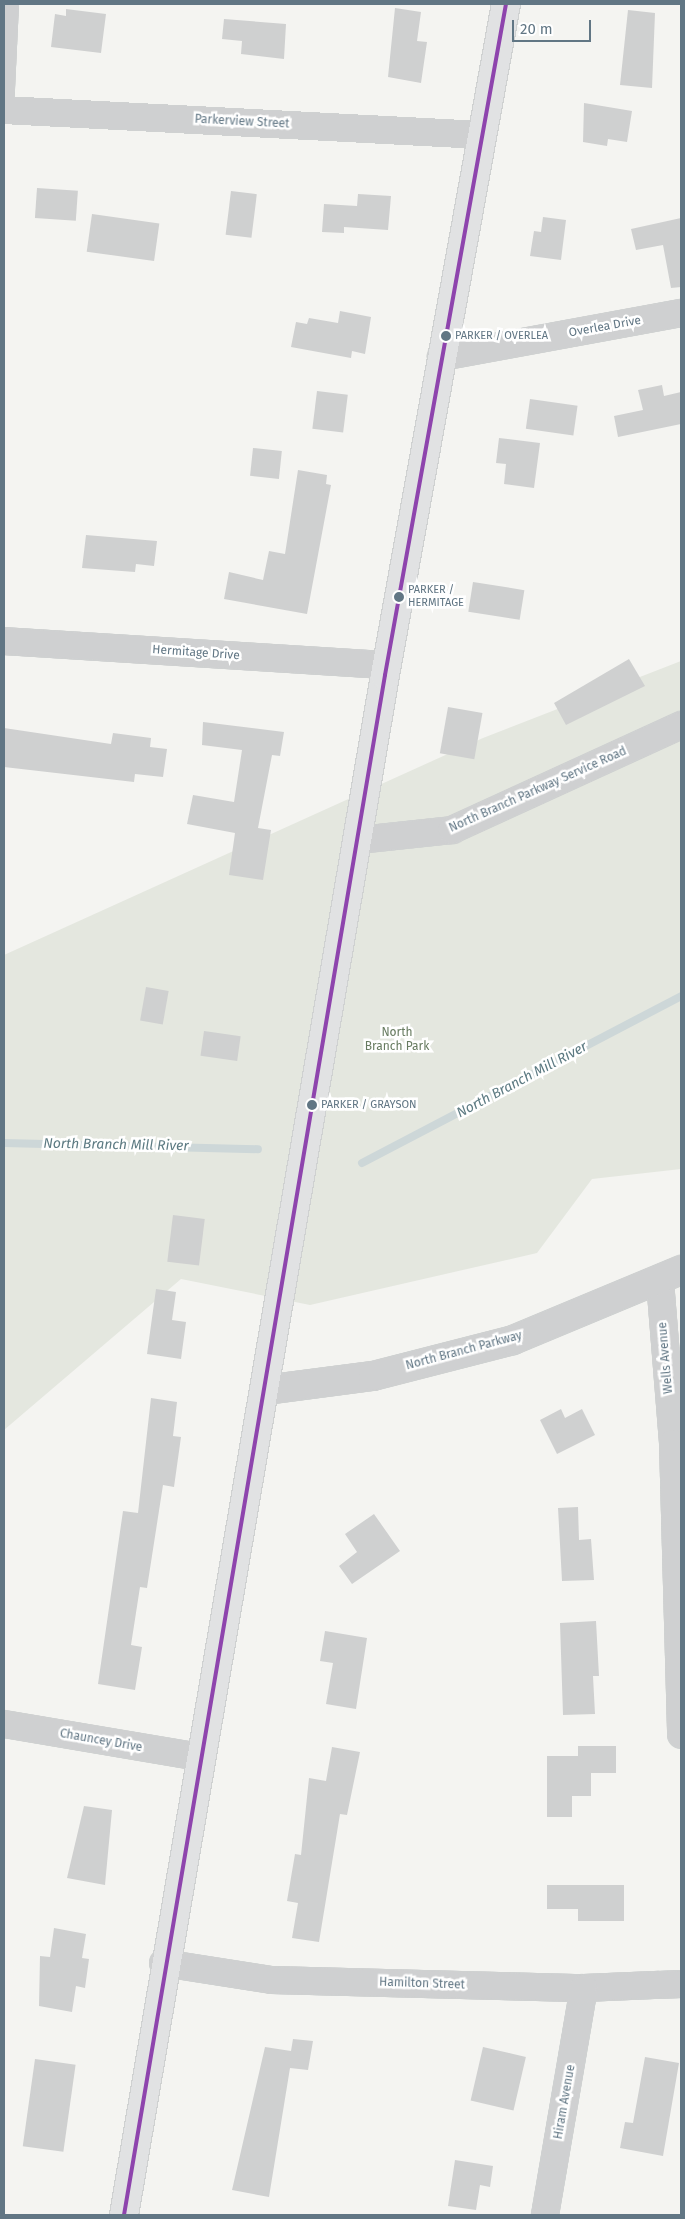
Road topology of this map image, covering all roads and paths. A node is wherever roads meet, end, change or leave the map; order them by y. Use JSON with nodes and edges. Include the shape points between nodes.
{"nodes":[{"id":1,"x":12,"y":4,"type":"edge"},
{"id":2,"x":506,"y":4,"type":"edge"},
{"id":3,"x":5,"y":110,"type":"edge"},
{"id":4,"x":480,"y":135,"type":"junction"},
{"id":5,"x":681,"y":313,"type":"edge"},
{"id":6,"x":441,"y":357,"type":"junction"},
{"id":7,"x":4,"y":641,"type":"edge"},
{"id":8,"x":387,"y":665,"type":"junction"},
{"id":9,"x":681,"y":725,"type":"edge"},
{"id":10,"x":359,"y":840,"type":"junction"},
{"id":11,"x":670,"y":1275,"type":"edge"},
{"id":12,"x":265,"y":1390,"type":"junction"},
{"id":13,"x":4,"y":1724,"type":"edge"},
{"id":14,"x":681,"y":1736,"type":"edge"},
{"id":15,"x":199,"y":1757,"type":"junction"},
{"id":16,"x":164,"y":1964,"type":"junction"},
{"id":17,"x":681,"y":1984,"type":"edge"},
{"id":18,"x":584,"y":1988,"type":"junction"},
{"id":19,"x":124,"y":2215,"type":"edge"},
{"id":20,"x":545,"y":2215,"type":"edge"}],
"edges":[{"from":1,"to":3,"type":"lane"},
{"from":2,"to":4,"type":"main road"},
{"from":3,"to":4,"type":"street","name":"Parkerview Street"},
{"from":4,"to":6,"type":"main road"},
{"from":5,"to":6,"type":"street","name":"Overlea Drive"},
{"from":6,"to":8,"type":"main road"},
{"from":7,"to":8,"type":"street","name":"Hermitage Drive"},
{"from":8,"to":10,"type":"main road"},
{"from":9,"to":10,"type":"street","name":"North Branch Parkway Service Road","via":[[452,830]]},
{"from":10,"to":12,"type":"main road"},
{"from":11,"to":12,"type":"street","name":"North Branch Parkway","via":[[513,1340],[373,1376]]},
{"from":11,"to":14,"type":"street","name":"Wells Avenue"},
{"from":12,"to":15,"type":"main road"},
{"from":13,"to":15,"type":"street","name":"Chauncey Drive"},
{"from":15,"to":16,"type":"main road"},
{"from":16,"to":18,"type":"street","name":"Hamilton Street","via":[[272,1980]]},
{"from":16,"to":19,"type":"main road"},
{"from":17,"to":18,"type":"street","name":"Hamilton Street"},
{"from":18,"to":20,"type":"street","name":"Hiram Avenue"}]}
